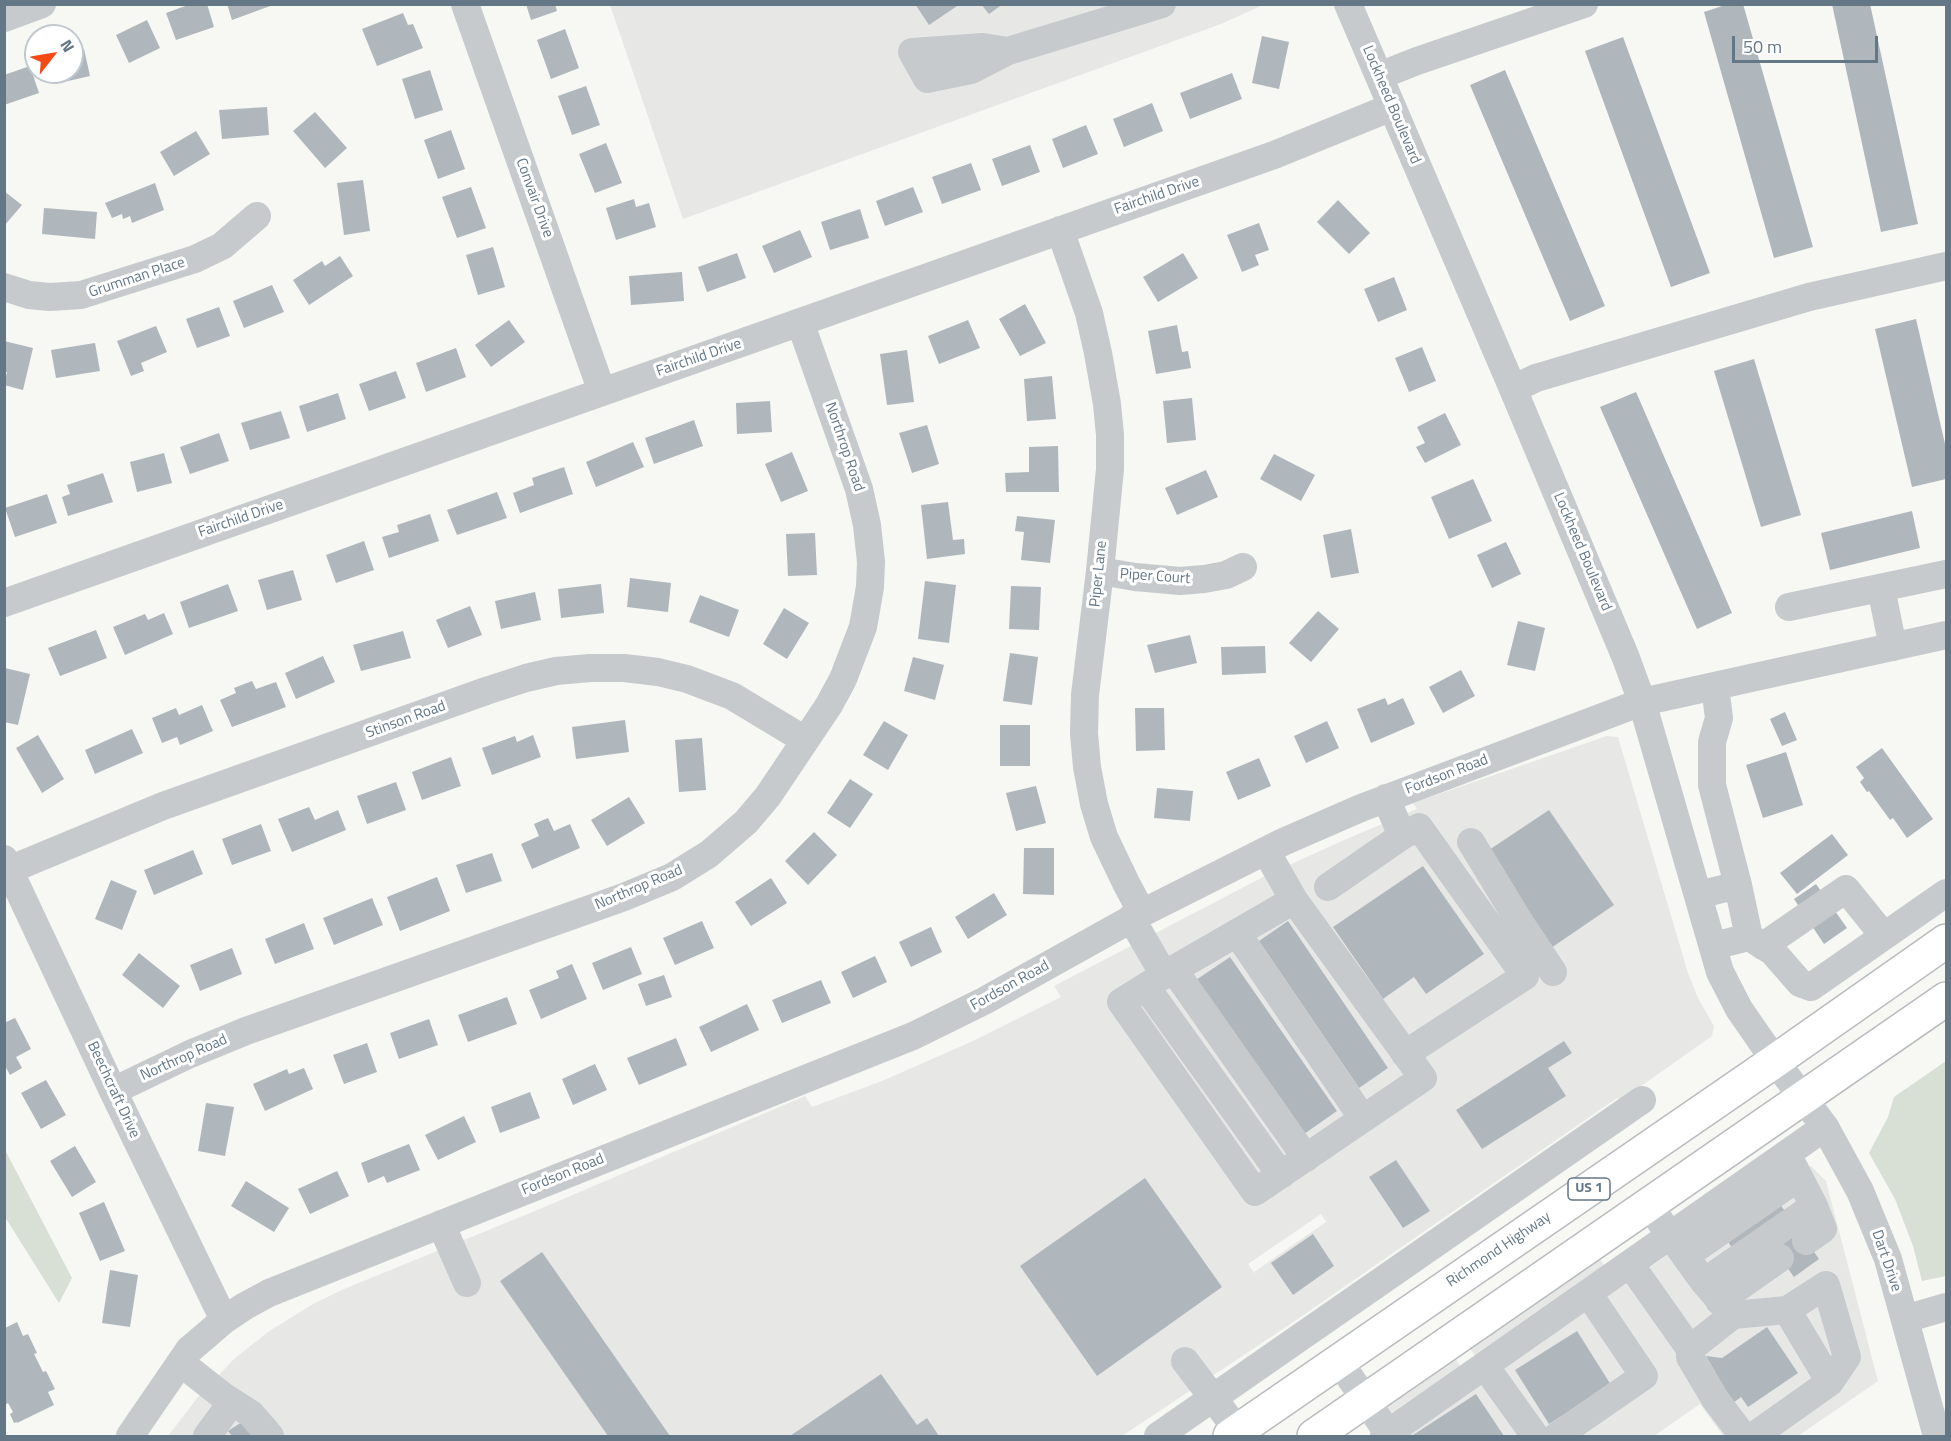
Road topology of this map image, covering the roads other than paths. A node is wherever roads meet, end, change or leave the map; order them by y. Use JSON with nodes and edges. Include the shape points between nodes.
{"nodes":[{"id":1,"x":42,"y":4,"type":"edge"},
{"id":2,"x":465,"y":4,"type":"edge"},
{"id":3,"x":1162,"y":4,"type":"edge"},
{"id":4,"x":1584,"y":4,"type":"edge"},
{"id":5,"x":1354,"y":6,"type":"edge"},
{"id":6,"x":4,"y":18,"type":"edge"},
{"id":7,"x":1008,"y":51,"type":"dead end"},
{"id":8,"x":1379,"y":76,"type":"junction"},
{"id":9,"x":1392,"y":107,"type":"junction"},
{"id":10,"x":257,"y":216,"type":"dead end"},
{"id":11,"x":1060,"y":230,"type":"junction"},
{"id":12,"x":1947,"y":266,"type":"edge"},
{"id":13,"x":4,"y":287,"type":"edge"},
{"id":14,"x":800,"y":322,"type":"junction"},
{"id":15,"x":1513,"y":389,"type":"junction"},
{"id":16,"x":602,"y":392,"type":"junction"},
{"id":17,"x":1243,"y":567,"type":"dead end"},
{"id":18,"x":1100,"y":571,"type":"junction"},
{"id":19,"x":1947,"y":574,"type":"edge"},
{"id":20,"x":1881,"y":588,"type":"junction"},
{"id":21,"x":4,"y":603,"type":"edge"},
{"id":22,"x":1789,"y":607,"type":"dead end"},
{"id":23,"x":1947,"y":635,"type":"edge"},
{"id":24,"x":1893,"y":647,"type":"junction"},
{"id":25,"x":1714,"y":686,"type":"junction"},
{"id":26,"x":1642,"y":702,"type":"junction"},
{"id":27,"x":805,"y":740,"type":"junction"},
{"id":28,"x":1386,"y":798,"type":"junction"},
{"id":29,"x":1715,"y":798,"type":"junction"},
{"id":30,"x":1671,"y":805,"type":"junction"},
{"id":31,"x":1402,"y":836,"type":"junction"},
{"id":32,"x":1471,"y":842,"type":"dead end"},
{"id":33,"x":1266,"y":851,"type":"junction"},
{"id":34,"x":7,"y":865,"type":"edge"},
{"id":35,"x":1738,"y":885,"type":"junction"},
{"id":36,"x":1328,"y":887,"type":"dead end"},
{"id":37,"x":1947,"y":893,"type":"edge"},
{"id":38,"x":1698,"y":895,"type":"junction"},
{"id":39,"x":1294,"y":900,"type":"junction"},
{"id":40,"x":1136,"y":916,"type":"junction"},
{"id":41,"x":1237,"y":933,"type":"junction"},
{"id":42,"x":1884,"y":936,"type":"junction"},
{"id":43,"x":1947,"y":940,"type":"edge"},
{"id":44,"x":1756,"y":942,"type":"junction"},
{"id":45,"x":1713,"y":946,"type":"junction"},
{"id":46,"x":1553,"y":972,"type":"dead end"},
{"id":47,"x":1162,"y":977,"type":"junction"},
{"id":48,"x":1947,"y":999,"type":"edge"},
{"id":49,"x":1405,"y":1054,"type":"junction"},
{"id":50,"x":1775,"y":1061,"type":"junction"},
{"id":51,"x":113,"y":1090,"type":"junction"},
{"id":52,"x":1804,"y":1098,"type":"junction"},
{"id":53,"x":1642,"y":1100,"type":"dead end"},
{"id":54,"x":1363,"y":1119,"type":"junction"},
{"id":55,"x":1825,"y":1127,"type":"junction"},
{"id":56,"x":1600,"y":1129,"type":"junction"},
{"id":57,"x":1306,"y":1158,"type":"junction"},
{"id":58,"x":1626,"y":1163,"type":"junction"},
{"id":59,"x":1793,"y":1166,"type":"junction"},
{"id":60,"x":1281,"y":1175,"type":"junction"},
{"id":61,"x":1648,"y":1205,"type":"junction"},
{"id":62,"x":1814,"y":1206,"type":"junction"},
{"id":63,"x":441,"y":1224,"type":"junction"},
{"id":64,"x":1806,"y":1241,"type":"dead end"},
{"id":65,"x":1678,"y":1246,"type":"junction"},
{"id":66,"x":1780,"y":1258,"type":"dead end"},
{"id":67,"x":1630,"y":1264,"type":"junction"},
{"id":68,"x":467,"y":1283,"type":"dead end"},
{"id":69,"x":1588,"y":1293,"type":"junction"},
{"id":70,"x":1719,"y":1300,"type":"junction"},
{"id":71,"x":1947,"y":1307,"type":"edge"},
{"id":72,"x":1787,"y":1310,"type":"junction"},
{"id":73,"x":1905,"y":1319,"type":"junction"},
{"id":74,"x":224,"y":1320,"type":"junction"},
{"id":75,"x":1690,"y":1349,"type":"junction"},
{"id":76,"x":1338,"y":1360,"type":"junction"},
{"id":77,"x":1185,"y":1361,"type":"dead end"},
{"id":78,"x":180,"y":1362,"type":"junction"},
{"id":79,"x":1485,"y":1366,"type":"junction"},
{"id":80,"x":1830,"y":1382,"type":"junction"},
{"id":81,"x":1213,"y":1399,"type":"junction"},
{"id":82,"x":1366,"y":1400,"type":"junction"},
{"id":83,"x":232,"y":1402,"type":"junction"},
{"id":84,"x":1326,"y":1433,"type":"edge"},
{"id":85,"x":1234,"y":1434,"type":"edge"},
{"id":86,"x":1387,"y":1436,"type":"edge"},
{"id":87,"x":130,"y":1437,"type":"edge"},
{"id":88,"x":207,"y":1437,"type":"edge"},
{"id":89,"x":270,"y":1437,"type":"edge"},
{"id":90,"x":1158,"y":1437,"type":"edge"},
{"id":91,"x":1535,"y":1437,"type":"edge"},
{"id":92,"x":1557,"y":1437,"type":"edge"},
{"id":93,"x":1743,"y":1437,"type":"edge"},
{"id":94,"x":1754,"y":1437,"type":"edge"},
{"id":95,"x":1937,"y":1437,"type":"edge"}],
"edges":[{"from":1,"to":6,"type":"street"},
{"from":2,"to":16,"type":"street","name":"Convair Drive"},
{"from":3,"to":7,"type":"street"},
{"from":4,"to":8,"type":"street"},
{"from":5,"to":8,"type":"street","name":"Lockheed Boulevard"},
{"from":8,"to":9,"type":"street","name":"Lockheed Boulevard"},
{"from":9,"to":11,"type":"street","name":"Fairchild Drive","via":[[1274,155]]},
{"from":9,"to":15,"type":"street","name":"Lockheed Boulevard"},
{"from":10,"to":13,"type":"street","name":"Grumman Place","via":[[222,246],[195,259],[92,292],[50,297]]},
{"from":11,"to":14,"type":"street","name":"Fairchild Drive"},
{"from":11,"to":18,"type":"street","name":"Piper Lane","via":[[1089,313],[1107,404],[1110,469]]},
{"from":12,"to":15,"type":"street","via":[[1809,297],[1536,378]]},
{"from":14,"to":16,"type":"street","name":"Fairchild Drive"},
{"from":14,"to":27,"type":"street","name":"Northrop Road","via":[[859,489],[871,562],[868,607],[856,650]]},
{"from":15,"to":26,"type":"street","name":"Lockheed Boulevard"},
{"from":16,"to":21,"type":"street","name":"Fairchild Drive"},
{"from":17,"to":18,"type":"street","name":"Piper Court","via":[[1226,575],[1180,581]]},
{"from":18,"to":40,"type":"street","name":"Piper Lane","via":[[1084,695],[1087,767],[1104,837],[1126,883]]},
{"from":19,"to":20,"type":"street"},
{"from":20,"to":22,"type":"street"},
{"from":20,"to":24,"type":"street"},
{"from":23,"to":24,"type":"street","name":"Fordson Road"},
{"from":24,"to":25,"type":"street","name":"Fordson Road"},
{"from":25,"to":26,"type":"street","name":"Fordson Road"},
{"from":25,"to":29,"type":"street","via":[[1719,718],[1712,742]]},
{"from":26,"to":28,"type":"street","name":"Fordson Road"},
{"from":26,"to":30,"type":"street","name":"Lockheed Boulevard"},
{"from":27,"to":34,"type":"street","name":"Stinson Road","via":[[732,696],[687,679],[624,668],[556,672],[486,691]]},
{"from":27,"to":51,"type":"street","name":"Northrop Road","via":[[746,822],[709,854],[672,877],[246,1031]]},
{"from":28,"to":31,"type":"street"},
{"from":28,"to":33,"type":"street","name":"Fordson Road"},
{"from":29,"to":30,"type":"street"},
{"from":29,"to":35,"type":"street"},
{"from":30,"to":38,"type":"street","name":"Lockheed Boulevard"},
{"from":31,"to":36,"type":"street"},
{"from":31,"to":49,"type":"street","via":[[1419,826],[1525,976]]},
{"from":32,"to":46,"type":"street"},
{"from":33,"to":39,"type":"street"},
{"from":33,"to":40,"type":"street","name":"Fordson Road"},
{"from":34,"to":51,"type":"street","name":"Beechcraft Drive"},
{"from":35,"to":38,"type":"street"},
{"from":35,"to":44,"type":"street"},
{"from":37,"to":42,"type":"street"},
{"from":38,"to":45,"type":"street","name":"Lockheed Boulevard"},
{"from":39,"to":41,"type":"street"},
{"from":39,"to":49,"type":"street"},
{"from":40,"to":47,"type":"street","name":"Piper Lane"},
{"from":40,"to":63,"type":"street","name":"Fordson Road","via":[[913,1036]]},
{"from":41,"to":47,"type":"street"},
{"from":41,"to":54,"type":"street"},
{"from":42,"to":44,"type":"street","via":[[1811,987],[1800,983],[1773,952]]},
{"from":42,"to":44,"type":"street","via":[[1846,889]]},
{"from":43,"to":50,"type":"highway","name":"Richmond Highway","number":"US 1"},
{"from":44,"to":45,"type":"street"},
{"from":45,"to":50,"type":"street","name":"Lockheed Boulevard","via":[[1729,991]]},
{"from":47,"to":57,"type":"street"},
{"from":47,"to":60,"type":"street"},
{"from":47,"to":60,"type":"street","via":[[1121,1002],[1255,1192]]},
{"from":48,"to":52,"type":"highway"},
{"from":49,"to":54,"type":"street","via":[[1423,1078]]},
{"from":50,"to":52,"type":"street","name":"Lockheed Boulevard"},
{"from":50,"to":58,"type":"highway","name":"Richmond Highway","number":"US 1"},
{"from":51,"to":74,"type":"street","name":"Beechcraft Drive"},
{"from":52,"to":55,"type":"street","name":"Dart Drive"},
{"from":52,"to":61,"type":"highway"},
{"from":53,"to":56,"type":"street"},
{"from":54,"to":57,"type":"street"},
{"from":55,"to":59,"type":"street"},
{"from":55,"to":73,"type":"street","name":"Dart Drive","via":[[1860,1191],[1888,1258]]},
{"from":56,"to":58,"type":"street"},
{"from":56,"to":81,"type":"street"},
{"from":57,"to":60,"type":"street"},
{"from":58,"to":76,"type":"highway","name":"Richmond Highway","number":"US 1"},
{"from":59,"to":62,"type":"street"},
{"from":59,"to":65,"type":"street"},
{"from":61,"to":65,"type":"street"},
{"from":61,"to":82,"type":"highway"},
{"from":62,"to":64,"type":"street","via":[[1823,1229]]},
{"from":62,"to":70,"type":"street"},
{"from":63,"to":68,"type":"street"},
{"from":63,"to":74,"type":"street","name":"Fordson Road","via":[[295,1281]]},
{"from":65,"to":67,"type":"street"},
{"from":65,"to":70,"type":"street"},
{"from":66,"to":70,"type":"street"},
{"from":67,"to":69,"type":"street"},
{"from":67,"to":75,"type":"street"},
{"from":69,"to":79,"type":"street"},
{"from":69,"to":92,"type":"street","via":[[1644,1376]]},
{"from":70,"to":72,"type":"street"},
{"from":70,"to":75,"type":"street"},
{"from":71,"to":73,"type":"street"},
{"from":72,"to":80,"type":"street"},
{"from":72,"to":80,"type":"street","via":[[1826,1285],[1847,1358]]},
{"from":73,"to":95,"type":"street","name":"Dart Drive"},
{"from":74,"to":78,"type":"street","name":"Fordson Road"},
{"from":75,"to":93,"type":"street","via":[[1690,1357],[1715,1400]]},
{"from":76,"to":82,"type":"street"},
{"from":76,"to":85,"type":"highway","name":"Richmond Highway","number":"US 1"},
{"from":77,"to":81,"type":"street"},
{"from":78,"to":83,"type":"street"},
{"from":78,"to":87,"type":"street","name":"Fordson Road"},
{"from":79,"to":86,"type":"street"},
{"from":79,"to":91,"type":"street"},
{"from":80,"to":94,"type":"street"},
{"from":81,"to":85,"type":"street"},
{"from":81,"to":90,"type":"street"},
{"from":82,"to":84,"type":"highway"},
{"from":82,"to":86,"type":"street"},
{"from":83,"to":88,"type":"street"},
{"from":83,"to":89,"type":"street","via":[[251,1414]]}]}
